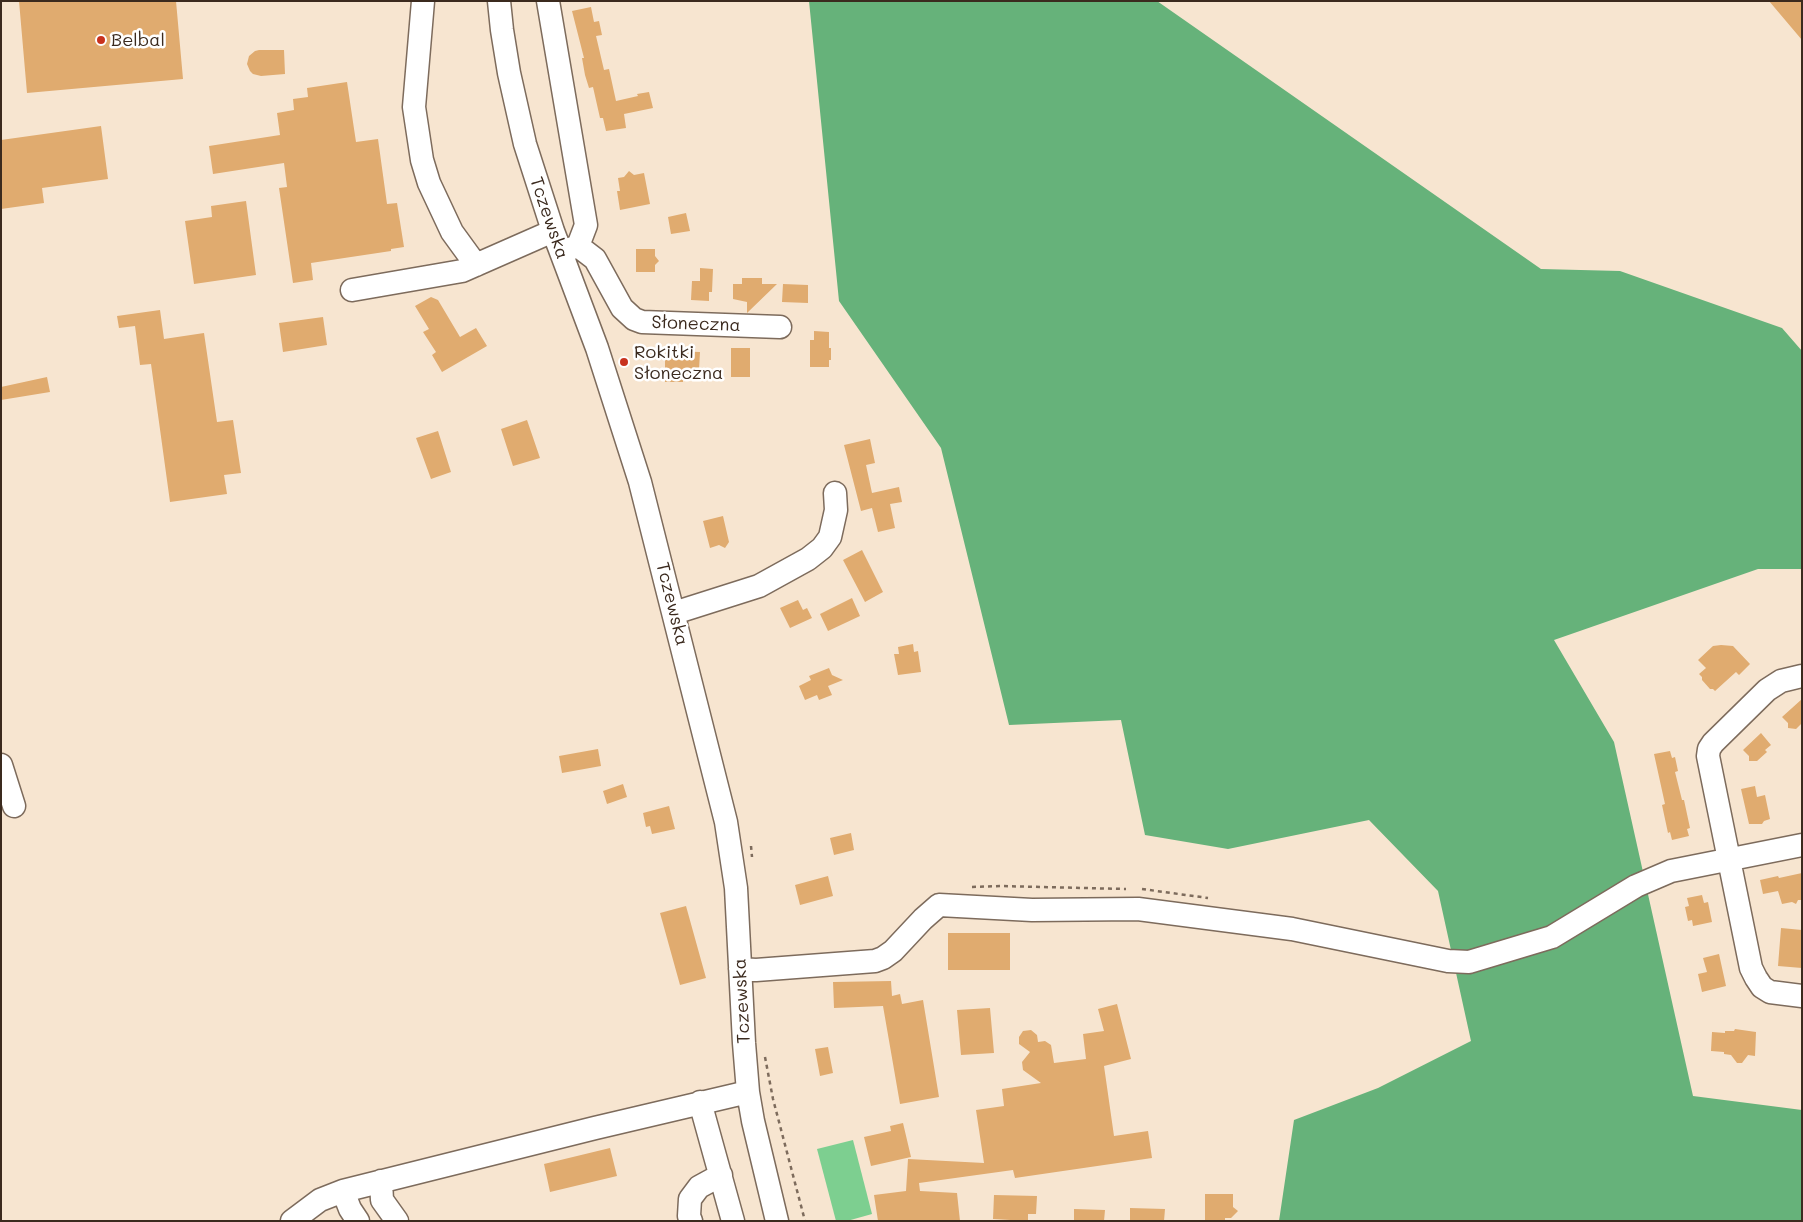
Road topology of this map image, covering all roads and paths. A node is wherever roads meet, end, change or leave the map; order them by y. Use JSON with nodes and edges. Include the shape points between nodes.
{"nodes":[{"id":1,"x":423,"y":1,"type":"edge"},
{"id":2,"x":500,"y":1,"type":"edge"},
{"id":3,"x":548,"y":1,"type":"edge"},
{"id":4,"x":553,"y":231,"type":"junction"},
{"id":5,"x":569,"y":249,"type":"junction"},
{"id":6,"x":476,"y":265,"type":"junction"},
{"id":7,"x":352,"y":290,"type":"dead end"},
{"id":8,"x":780,"y":327,"type":"dead end"},
{"id":9,"x":835,"y":493,"type":"dead end"},
{"id":10,"x":674,"y":613,"type":"junction"},
{"id":11,"x":1802,"y":676,"type":"edge"},
{"id":12,"x":1,"y":765,"type":"edge"},
{"id":13,"x":14,"y":806,"type":"dead end"},
{"id":14,"x":1802,"y":845,"type":"edge"},
{"id":15,"x":751,"y":846,"type":"dead end"},
{"id":16,"x":1730,"y":858,"type":"junction"},
{"id":17,"x":752,"y":865,"type":"dead end"},
{"id":18,"x":740,"y":969,"type":"junction"},
{"id":19,"x":1802,"y":996,"type":"edge"},
{"id":20,"x":765,"y":1057,"type":"dead end"},
{"id":21,"x":748,"y":1092,"type":"junction"},
{"id":22,"x":700,"y":1102,"type":"junction"},
{"id":23,"x":721,"y":1175,"type":"junction"},
{"id":24,"x":381,"y":1181,"type":"junction"},
{"id":25,"x":343,"y":1191,"type":"junction"},
{"id":26,"x":292,"y":1221,"type":"edge"},
{"id":27,"x":358,"y":1221,"type":"edge"},
{"id":28,"x":397,"y":1221,"type":"edge"},
{"id":29,"x":690,"y":1221,"type":"edge"},
{"id":30,"x":733,"y":1221,"type":"edge"},
{"id":31,"x":777,"y":1221,"type":"edge"},
{"id":32,"x":804,"y":1221,"type":"edge"}],
"edges":[{"from":1,"to":6,"type":"street","via":[[414,107],[422,160],[452,232]]},
{"from":2,"to":4,"type":"street","name":"Tczewska","via":[[518,117]]},
{"from":3,"to":5,"type":"street","via":[[586,225]]},
{"from":4,"to":5,"type":"street","name":"Tczewska"},
{"from":4,"to":6,"type":"street"},
{"from":5,"to":8,"type":"street","name":"Słoneczna","via":[[595,259],[622,308],[634,319],[650,323]]},
{"from":5,"to":10,"type":"street","name":"Tczewska","via":[[631,452]]},
{"from":6,"to":7,"type":"street","via":[[462,271]]},
{"from":9,"to":10,"type":"street","via":[[836,510],[830,537],[808,559],[759,586]]},
{"from":10,"to":18,"type":"street","name":"Tczewska","via":[[731,849]]},
{"from":11,"to":16,"type":"street","via":[[1774,685],[1709,749]]},
{"from":12,"to":13,"type":"street"},
{"from":14,"to":16,"type":"street"},
{"from":15,"to":17,"type":"path"},
{"from":16,"to":18,"type":"street","via":[[1658,875],[1552,937],[1468,962],[1448,961],[1292,929],[1138,909],[1032,910],[939,905],[893,951],[875,961]]},
{"from":16,"to":19,"type":"street","via":[[1756,978],[1770,992]]},
{"from":18,"to":21,"type":"street","name":"Tczewska"},
{"from":20,"to":32,"type":"path"},
{"from":21,"to":22,"type":"street"},
{"from":21,"to":31,"type":"street","name":"Tczewska"},
{"from":22,"to":23,"type":"street"},
{"from":22,"to":24,"type":"street","via":[[559,1145]]},
{"from":23,"to":29,"type":"street","via":[[699,1187],[690,1199]]},
{"from":23,"to":30,"type":"street"},
{"from":24,"to":25,"type":"street"},
{"from":24,"to":28,"type":"street","via":[[382,1200]]},
{"from":25,"to":26,"type":"street","via":[[320,1200]]},
{"from":25,"to":27,"type":"street"}]}
